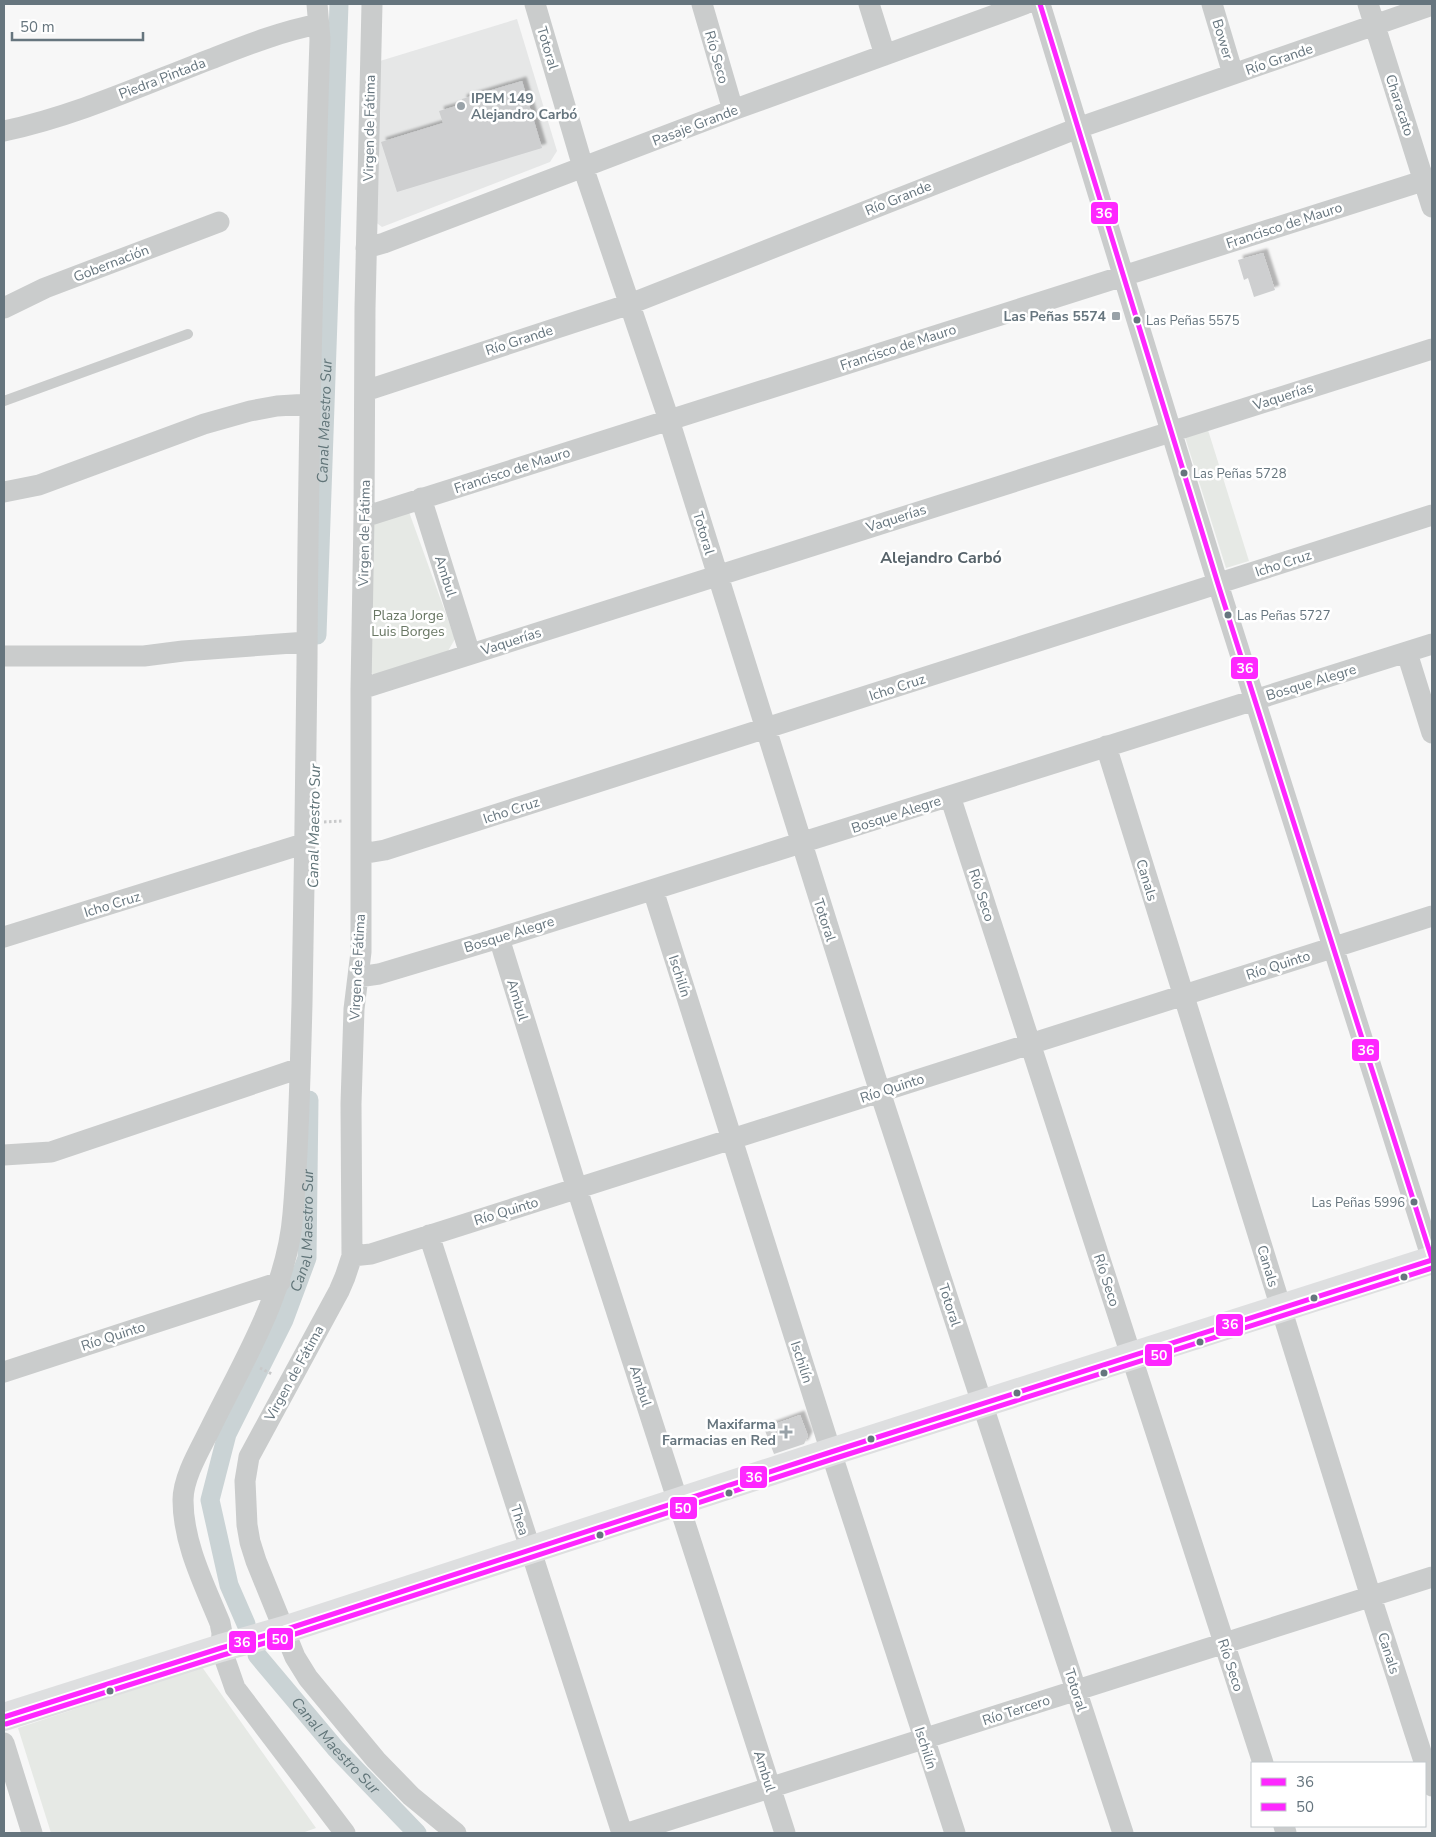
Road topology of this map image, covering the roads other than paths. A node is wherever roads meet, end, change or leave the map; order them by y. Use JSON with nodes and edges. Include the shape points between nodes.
{"nodes":[{"id":1,"x":372,"y":4,"type":"edge"},
{"id":2,"x":535,"y":4,"type":"edge"},
{"id":3,"x":702,"y":4,"type":"edge"},
{"id":4,"x":869,"y":4,"type":"edge"},
{"id":5,"x":1025,"y":4,"type":"edge"},
{"id":6,"x":1040,"y":4,"type":"edge"},
{"id":7,"x":1212,"y":4,"type":"edge"},
{"id":8,"x":1368,"y":4,"type":"edge"},
{"id":9,"x":1432,"y":6,"type":"edge"},
{"id":10,"x":318,"y":14,"type":"edge"},
{"id":11,"x":1375,"y":26,"type":"junction"},
{"id":12,"x":884,"y":55,"type":"junction"},
{"id":13,"x":1233,"y":74,"type":"junction"},
{"id":14,"x":733,"y":110,"type":"junction"},
{"id":15,"x":1078,"y":128,"type":"junction"},
{"id":16,"x":4,"y":131,"type":"edge"},
{"id":17,"x":584,"y":167,"type":"junction"},
{"id":18,"x":1428,"y":179,"type":"edge"},
{"id":19,"x":1432,"y":207,"type":"edge"},
{"id":20,"x":219,"y":222,"type":"dead end"},
{"id":21,"x":366,"y":248,"type":"junction"},
{"id":22,"x":1123,"y":276,"type":"junction"},
{"id":23,"x":630,"y":304,"type":"junction"},
{"id":24,"x":4,"y":308,"type":"edge"},
{"id":25,"x":188,"y":334,"type":"dead end"},
{"id":26,"x":1432,"y":349,"type":"edge"},
{"id":27,"x":365,"y":391,"type":"junction"},
{"id":28,"x":4,"y":401,"type":"edge"},
{"id":29,"x":309,"y":404,"type":"junction"},
{"id":30,"x":669,"y":420,"type":"junction"},
{"id":31,"x":1171,"y":432,"type":"junction"},
{"id":32,"x":4,"y":492,"type":"edge"},
{"id":33,"x":421,"y":498,"type":"junction"},
{"id":34,"x":1432,"y":516,"type":"edge"},
{"id":35,"x":364,"y":517,"type":"junction"},
{"id":36,"x":717,"y":575,"type":"junction"},
{"id":37,"x":1218,"y":584,"type":"junction"},
{"id":38,"x":307,"y":642,"type":"junction"},
{"id":39,"x":1432,"y":644,"type":"edge"},
{"id":40,"x":1407,"y":652,"type":"junction"},
{"id":41,"x":470,"y":654,"type":"junction"},
{"id":42,"x":4,"y":656,"type":"edge"},
{"id":43,"x":361,"y":689,"type":"junction"},
{"id":44,"x":1255,"y":700,"type":"junction"},
{"id":45,"x":765,"y":729,"type":"junction"},
{"id":46,"x":1432,"y":733,"type":"edge"},
{"id":47,"x":1106,"y":746,"type":"junction"},
{"id":48,"x":950,"y":796,"type":"junction"},
{"id":49,"x":306,"y":843,"type":"junction"},
{"id":50,"x":801,"y":844,"type":"junction"},
{"id":51,"x":360,"y":854,"type":"junction"},
{"id":52,"x":653,"y":890,"type":"junction"},
{"id":53,"x":1432,"y":916,"type":"edge"},
{"id":54,"x":4,"y":937,"type":"edge"},
{"id":55,"x":499,"y":938,"type":"junction"},
{"id":56,"x":1334,"y":948,"type":"junction"},
{"id":57,"x":358,"y":977,"type":"junction"},
{"id":58,"x":1183,"y":996,"type":"junction"},
{"id":59,"x":1030,"y":1044,"type":"junction"},
{"id":60,"x":300,"y":1068,"type":"junction"},
{"id":61,"x":880,"y":1092,"type":"junction"},
{"id":62,"x":732,"y":1139,"type":"junction"},
{"id":63,"x":4,"y":1155,"type":"edge"},
{"id":64,"x":577,"y":1189,"type":"junction"},
{"id":65,"x":428,"y":1235,"type":"junction"},
{"id":66,"x":352,"y":1256,"type":"junction"},
{"id":67,"x":1432,"y":1260,"type":"edge"},
{"id":68,"x":280,"y":1282,"type":"junction"},
{"id":69,"x":1281,"y":1309,"type":"junction"},
{"id":70,"x":1132,"y":1357,"type":"junction"},
{"id":71,"x":4,"y":1372,"type":"edge"},
{"id":72,"x":983,"y":1403,"type":"junction"},
{"id":73,"x":831,"y":1452,"type":"junction"},
{"id":74,"x":678,"y":1501,"type":"junction"},
{"id":75,"x":529,"y":1549,"type":"junction"},
{"id":76,"x":1432,"y":1577,"type":"edge"},
{"id":77,"x":1371,"y":1596,"type":"junction"},
{"id":78,"x":284,"y":1630,"type":"junction"},
{"id":79,"x":1223,"y":1643,"type":"junction"},
{"id":80,"x":221,"y":1648,"type":"junction"},
{"id":81,"x":1076,"y":1691,"type":"junction"},
{"id":82,"x":4,"y":1716,"type":"edge"},
{"id":83,"x":923,"y":1739,"type":"junction"},
{"id":84,"x":4,"y":1743,"type":"edge"},
{"id":85,"x":1263,"y":1762,"type":"edge"},
{"id":86,"x":1424,"y":1762,"type":"edge"},
{"id":87,"x":1426,"y":1767,"type":"edge"},
{"id":88,"x":1432,"y":1786,"type":"edge"},
{"id":89,"x":770,"y":1787,"type":"junction"},
{"id":90,"x":32,"y":1833,"type":"edge"},
{"id":91,"x":345,"y":1833,"type":"edge"},
{"id":92,"x":456,"y":1833,"type":"edge"},
{"id":93,"x":622,"y":1833,"type":"edge"},
{"id":94,"x":628,"y":1833,"type":"edge"},
{"id":95,"x":785,"y":1833,"type":"edge"},
{"id":96,"x":955,"y":1833,"type":"edge"},
{"id":97,"x":1123,"y":1833,"type":"edge"}],
"edges":[{"from":1,"to":21,"type":"street","name":"Virgen de Fátima"},
{"from":2,"to":17,"type":"street","name":"Totoral"},
{"from":3,"to":14,"type":"street","name":"Río Seco"},
{"from":4,"to":12,"type":"street"},
{"from":5,"to":12,"type":"street","name":"Pasaje Grande"},
{"from":6,"to":15,"type":"street"},
{"from":7,"to":13,"type":"street","name":"Bower"},
{"from":8,"to":11,"type":"street","name":"Characato"},
{"from":9,"to":11,"type":"street","name":"Río Grande"},
{"from":10,"to":16,"type":"street","name":"Piedra Pintada","via":[[291,30],[71,113]]},
{"from":10,"to":29,"type":"street"},
{"from":11,"to":13,"type":"street","name":"Río Grande"},
{"from":11,"to":18,"type":"street","name":"Characato"},
{"from":12,"to":14,"type":"street","name":"Pasaje Grande"},
{"from":13,"to":15,"type":"street","name":"Río Grande"},
{"from":14,"to":17,"type":"street","name":"Pasaje Grande"},
{"from":15,"to":22,"type":"street"},
{"from":15,"to":23,"type":"street","name":"Río Grande"},
{"from":17,"to":21,"type":"street","name":"Pasaje Grande"},
{"from":17,"to":23,"type":"street","name":"Totoral"},
{"from":18,"to":19,"type":"street","name":"Characato"},
{"from":18,"to":22,"type":"street","name":"Francisco de Mauro"},
{"from":20,"to":24,"type":"street","name":"Gobernación","via":[[45,288]]},
{"from":21,"to":27,"type":"street","name":"Virgen de Fátima"},
{"from":22,"to":30,"type":"street","name":"Francisco de Mauro"},
{"from":22,"to":31,"type":"street"},
{"from":23,"to":27,"type":"street","name":"Río Grande"},
{"from":23,"to":30,"type":"street","name":"Totoral"},
{"from":25,"to":28,"type":"lane"},
{"from":26,"to":31,"type":"street","name":"Vaquerías"},
{"from":27,"to":35,"type":"street","name":"Virgen de Fátima"},
{"from":29,"to":32,"type":"street","via":[[250,411],[39,485]]},
{"from":29,"to":38,"type":"street"},
{"from":30,"to":33,"type":"street","name":"Francisco de Mauro"},
{"from":30,"to":36,"type":"street","name":"Totoral"},
{"from":31,"to":36,"type":"street","name":"Vaquerías"},
{"from":31,"to":37,"type":"street"},
{"from":33,"to":35,"type":"street","name":"Francisco de Mauro"},
{"from":33,"to":41,"type":"street","name":"Ambul"},
{"from":34,"to":37,"type":"street","name":"Icho Cruz"},
{"from":35,"to":43,"type":"street","name":"Virgen de Fátima"},
{"from":36,"to":41,"type":"street","name":"Vaquerías"},
{"from":36,"to":45,"type":"street","name":"Totoral"},
{"from":37,"to":44,"type":"street"},
{"from":37,"to":45,"type":"street","name":"Icho Cruz"},
{"from":38,"to":42,"type":"street","via":[[183,650],[144,656]]},
{"from":38,"to":49,"type":"street"},
{"from":39,"to":40,"type":"street","name":"Bosque Alegre"},
{"from":40,"to":44,"type":"street","name":"Bosque Alegre"},
{"from":40,"to":46,"type":"street"},
{"from":41,"to":43,"type":"street","name":"Vaquerías"},
{"from":43,"to":51,"type":"street","name":"Virgen de Fátima"},
{"from":44,"to":47,"type":"street","name":"Bosque Alegre"},
{"from":44,"to":56,"type":"street"},
{"from":45,"to":50,"type":"street","name":"Totoral"},
{"from":45,"to":51,"type":"street","name":"Icho Cruz","via":[[385,850]]},
{"from":47,"to":48,"type":"street","name":"Bosque Alegre"},
{"from":47,"to":58,"type":"street","name":"Canals"},
{"from":48,"to":50,"type":"street","name":"Bosque Alegre"},
{"from":48,"to":59,"type":"street","name":"Río Seco"},
{"from":49,"to":54,"type":"street","name":"Icho Cruz"},
{"from":49,"to":60,"type":"street"},
{"from":50,"to":52,"type":"street","name":"Bosque Alegre"},
{"from":50,"to":61,"type":"street","name":"Totoral"},
{"from":51,"to":57,"type":"street","name":"Virgen de Fátima","via":[[361,952]]},
{"from":52,"to":55,"type":"street","name":"Bosque Alegre"},
{"from":52,"to":62,"type":"street","name":"Ischilín"},
{"from":53,"to":56,"type":"street","name":"Río Quinto"},
{"from":55,"to":57,"type":"street","name":"Bosque Alegre","via":[[379,974]]},
{"from":55,"to":64,"type":"street","name":"Ambul"},
{"from":56,"to":58,"type":"street","name":"Río Quinto"},
{"from":56,"to":67,"type":"street"},
{"from":57,"to":66,"type":"street","name":"Virgen de Fátima","via":[[351,1104]]},
{"from":58,"to":59,"type":"street","name":"Río Quinto"},
{"from":58,"to":69,"type":"street","name":"Canals"},
{"from":59,"to":61,"type":"street","name":"Río Quinto"},
{"from":59,"to":70,"type":"street","name":"Río Seco"},
{"from":60,"to":63,"type":"street","via":[[51,1152]]},
{"from":60,"to":68,"type":"street","via":[[293,1216]]},
{"from":61,"to":62,"type":"street","name":"Río Quinto"},
{"from":61,"to":72,"type":"street","name":"Totoral"},
{"from":62,"to":64,"type":"street","name":"Río Quinto"},
{"from":62,"to":73,"type":"street","name":"Ischilín"},
{"from":64,"to":65,"type":"street","name":"Río Quinto"},
{"from":64,"to":74,"type":"street","name":"Ambul"},
{"from":65,"to":66,"type":"street","name":"Río Quinto","via":[[372,1254]]},
{"from":65,"to":75,"type":"street","name":"Thea"},
{"from":66,"to":78,"type":"street","name":"Virgen de Fátima","via":[[339,1291],[250,1457],[245,1481],[250,1542]]},
{"from":67,"to":69,"type":"main road"},
{"from":68,"to":71,"type":"street","name":"Río Quinto"},
{"from":68,"to":80,"type":"street","via":[[194,1463],[183,1493],[191,1549],[220,1623]]},
{"from":69,"to":70,"type":"main road"},
{"from":69,"to":77,"type":"street","name":"Canals"},
{"from":70,"to":72,"type":"main road"},
{"from":70,"to":79,"type":"street","name":"Río Seco"},
{"from":72,"to":73,"type":"main road"},
{"from":72,"to":81,"type":"street","name":"Totoral"},
{"from":73,"to":74,"type":"main road"},
{"from":73,"to":83,"type":"street","name":"Ischilín"},
{"from":74,"to":75,"type":"main road"},
{"from":74,"to":89,"type":"street","name":"Ambul"},
{"from":75,"to":78,"type":"main road"},
{"from":75,"to":93,"type":"street","name":"Thea"},
{"from":76,"to":77,"type":"street","name":"Río Tercero"},
{"from":77,"to":79,"type":"street","name":"Río Tercero"},
{"from":77,"to":86,"type":"street","name":"Canals"},
{"from":78,"to":80,"type":"main road"},
{"from":78,"to":92,"type":"street","name":"Virgen de Fátima","via":[[308,1678],[376,1760],[411,1796]]},
{"from":79,"to":81,"type":"street","name":"Río Tercero"},
{"from":79,"to":85,"type":"street","name":"Río Seco"},
{"from":80,"to":82,"type":"main road"},
{"from":80,"to":91,"type":"street","via":[[235,1688]]},
{"from":81,"to":83,"type":"street","name":"Río Tercero"},
{"from":81,"to":97,"type":"street","name":"Totoral"},
{"from":83,"to":89,"type":"street","name":"Río Tercero"},
{"from":83,"to":96,"type":"street","name":"Ischilín"},
{"from":84,"to":90,"type":"street"},
{"from":87,"to":88,"type":"street","name":"Canals"},
{"from":89,"to":94,"type":"street","name":"Río Tercero"},
{"from":89,"to":95,"type":"street","name":"Ambul"}]}
